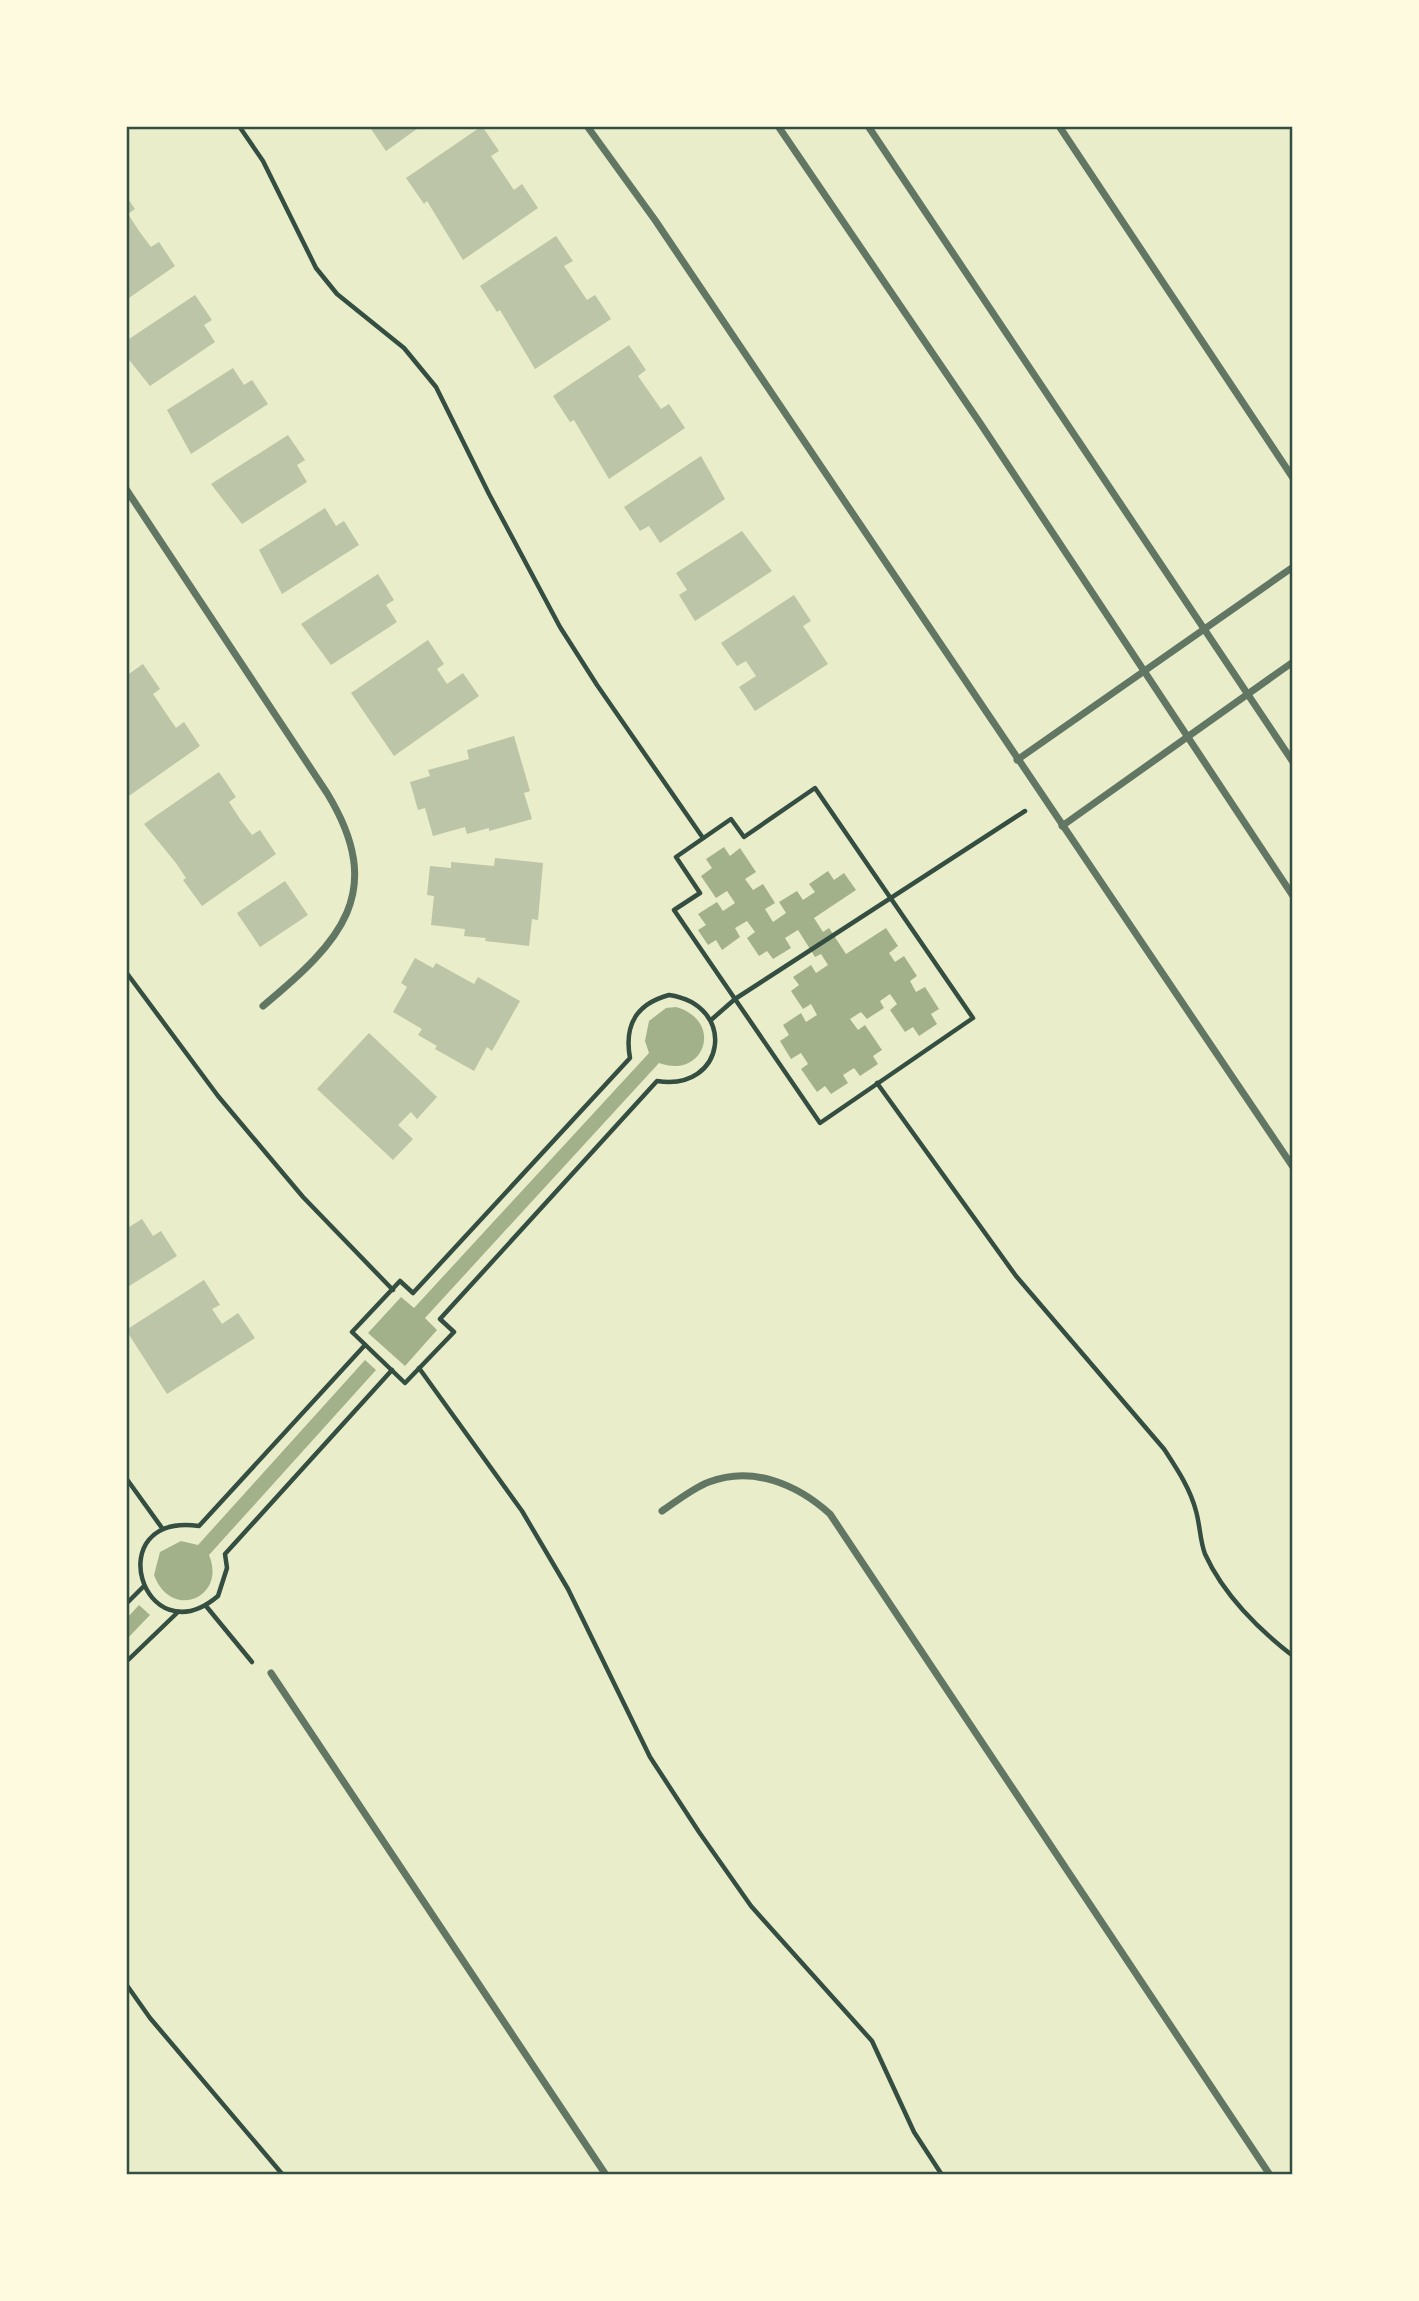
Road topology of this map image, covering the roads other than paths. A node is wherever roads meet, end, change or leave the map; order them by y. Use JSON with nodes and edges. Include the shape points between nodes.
{"nodes":[{"id":1,"x":587,"y":126,"type":"edge"},
{"id":2,"x":778,"y":126,"type":"edge"},
{"id":3,"x":868,"y":126,"type":"edge"},
{"id":4,"x":1059,"y":126,"type":"edge"},
{"id":5,"x":1293,"y":478,"type":"edge"},
{"id":6,"x":126,"y":489,"type":"edge"},
{"id":7,"x":1293,"y":567,"type":"edge"},
{"id":8,"x":1205,"y":628,"type":"junction"},
{"id":9,"x":1293,"y":662,"type":"edge"},
{"id":10,"x":1144,"y":671,"type":"junction"},
{"id":11,"x":1248,"y":694,"type":"junction"},
{"id":12,"x":1186,"y":737,"type":"junction"},
{"id":13,"x":1017,"y":760,"type":"junction"},
{"id":14,"x":1293,"y":762,"type":"edge"},
{"id":15,"x":1062,"y":826,"type":"junction"},
{"id":16,"x":1293,"y":896,"type":"edge"},
{"id":17,"x":264,"y":1006,"type":"dead end"},
{"id":18,"x":1293,"y":1167,"type":"edge"},
{"id":19,"x":662,"y":1511,"type":"dead end"},
{"id":20,"x":271,"y":1673,"type":"dead end"},
{"id":21,"x":606,"y":2175,"type":"edge"},
{"id":22,"x":1270,"y":2175,"type":"edge"}],
"edges":[{"from":1,"to":13,"type":"street","via":[[655,220]]},
{"from":2,"to":10,"type":"street"},
{"from":3,"to":8,"type":"street"},
{"from":4,"to":5,"type":"street"},
{"from":6,"to":17,"type":"street","via":[[327,793],[349,836],[353,881],[342,925],[314,964]]},
{"from":7,"to":8,"type":"street"},
{"from":8,"to":10,"type":"street"},
{"from":8,"to":11,"type":"street"},
{"from":9,"to":11,"type":"street"},
{"from":10,"to":12,"type":"street"},
{"from":10,"to":13,"type":"street"},
{"from":11,"to":12,"type":"street"},
{"from":11,"to":14,"type":"street"},
{"from":12,"to":15,"type":"street"},
{"from":12,"to":16,"type":"street"},
{"from":13,"to":15,"type":"street"},
{"from":15,"to":18,"type":"street"},
{"from":19,"to":22,"type":"street","via":[[708,1482],[755,1476],[797,1489],[830,1514]]},
{"from":20,"to":21,"type":"street"}]}
